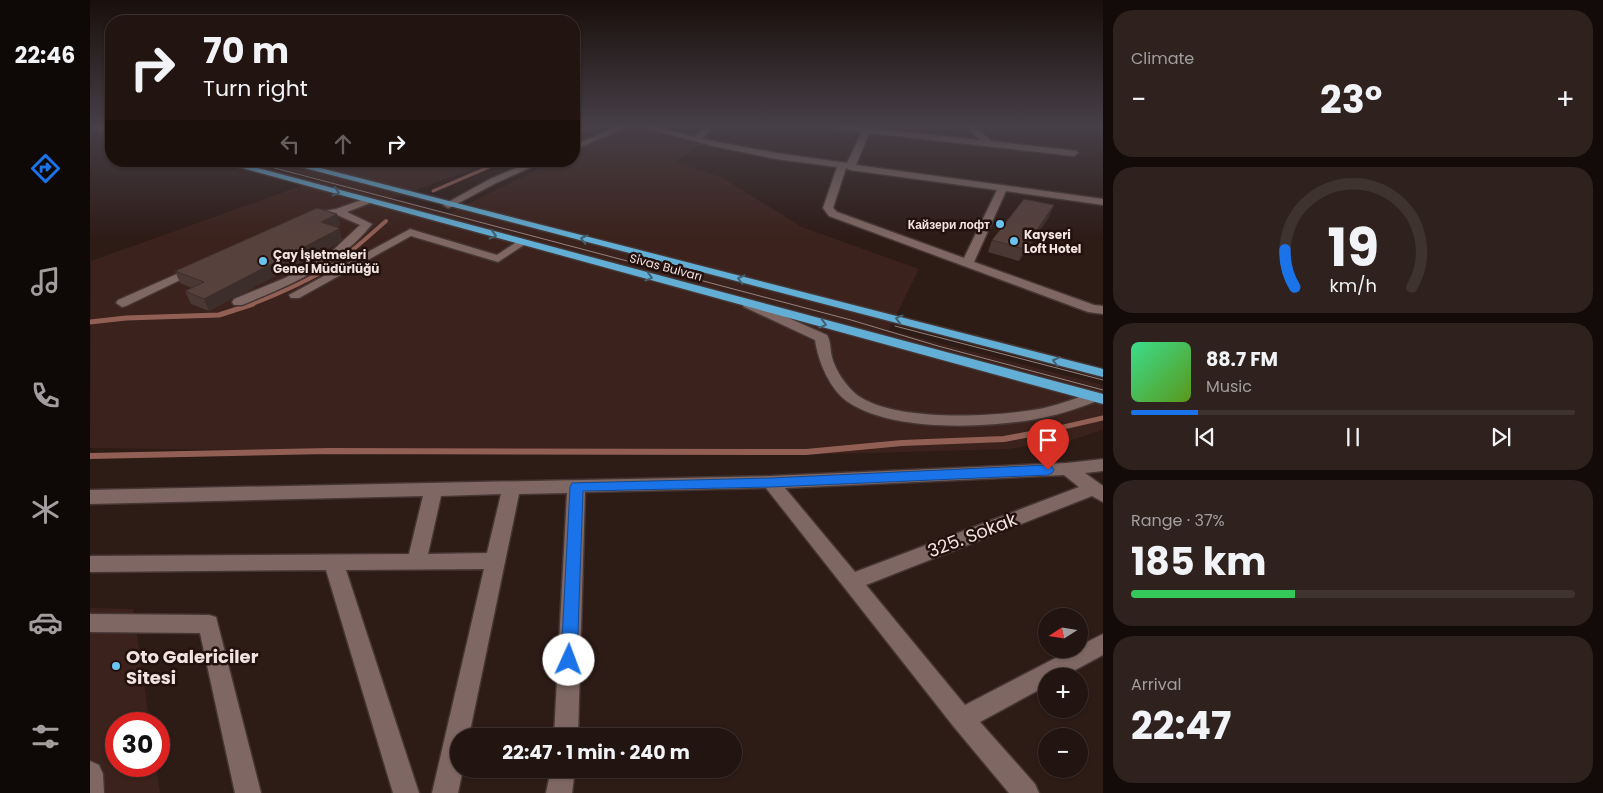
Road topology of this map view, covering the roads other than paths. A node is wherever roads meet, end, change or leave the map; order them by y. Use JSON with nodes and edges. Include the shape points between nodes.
{"nodes":[{"id":1,"x":827,"y":164,"type":"edge"},
{"id":2,"x":847,"y":164,"type":"edge"},
{"id":3,"x":243,"y":167,"type":"edge"},
{"id":4,"x":305,"y":167,"type":"edge"},
{"id":5,"x":527,"y":167,"type":"edge"},
{"id":6,"x":846,"y":167,"type":"junction"},
{"id":7,"x":1003,"y":188,"type":"junction"},
{"id":8,"x":367,"y":201,"type":"junction"},
{"id":9,"x":1103,"y":202,"type":"edge"},
{"id":10,"x":448,"y":205,"type":"junction"},
{"id":11,"x":338,"y":212,"type":"junction"},
{"id":12,"x":305,"y":219,"type":"edge"},
{"id":13,"x":522,"y":243,"type":"junction"},
{"id":14,"x":209,"y":263,"type":"edge"},
{"id":15,"x":967,"y":264,"type":"junction"},
{"id":16,"x":294,"y":295,"type":"dead end"},
{"id":17,"x":238,"y":302,"type":"dead end"},
{"id":18,"x":122,"y":303,"type":"dead end"},
{"id":19,"x":748,"y":304,"type":"junction"},
{"id":20,"x":1103,"y":310,"type":"edge"},
{"id":21,"x":1103,"y":373,"type":"edge"},
{"id":22,"x":1099,"y":398,"type":"edge"},
{"id":23,"x":1103,"y":464,"type":"edge"},
{"id":24,"x":1068,"y":469,"type":"junction"},
{"id":25,"x":771,"y":482,"type":"junction"},
{"id":26,"x":576,"y":487,"type":"junction"},
{"id":27,"x":511,"y":488,"type":"junction"},
{"id":28,"x":433,"y":490,"type":"junction"},
{"id":29,"x":1098,"y":491,"type":"edge"},
{"id":30,"x":90,"y":497,"type":"edge"},
{"id":31,"x":334,"y":562,"type":"junction"},
{"id":32,"x":417,"y":562,"type":"junction"},
{"id":33,"x":495,"y":562,"type":"junction"},
{"id":34,"x":90,"y":564,"type":"edge"},
{"id":35,"x":851,"y":582,"type":"junction"},
{"id":36,"x":90,"y":623,"type":"edge"},
{"id":37,"x":1103,"y":644,"type":"edge"},
{"id":38,"x":962,"y":719,"type":"junction"},
{"id":39,"x":566,"y":728,"type":"edge"},
{"id":40,"x":90,"y":774,"type":"edge"},
{"id":41,"x":561,"y":778,"type":"edge"},
{"id":42,"x":91,"y":793,"type":"edge"},
{"id":43,"x":248,"y":793,"type":"edge"},
{"id":44,"x":406,"y":793,"type":"edge"},
{"id":45,"x":445,"y":793,"type":"edge"},
{"id":46,"x":559,"y":793,"type":"edge"},
{"id":47,"x":1026,"y":793,"type":"edge"}],
"edges":[{"from":1,"to":6,"type":"street"},
{"from":2,"to":6,"type":"street"},
{"from":3,"to":8,"type":"highway","name":"Sivas Bulvarı","one_way":true},
{"from":4,"to":10,"type":"highway","name":"Sivas Bulvarı"},
{"from":5,"to":10,"type":"street"},
{"from":6,"to":7,"type":"street"},
{"from":6,"to":15,"type":"street","via":[[828,208],[830,212]]},
{"from":7,"to":9,"type":"street"},
{"from":7,"to":15,"type":"street"},
{"from":8,"to":11,"type":"street"},
{"from":8,"to":13,"type":"highway","name":"Sivas Bulvarı","one_way":true},
{"from":21,"to":10,"type":"highway","name":"Sivas Bulvarı","one_way":true},
{"from":11,"to":12,"type":"street"},
{"from":11,"to":17,"type":"street","via":[[367,224],[321,263],[289,281]]},
{"from":13,"to":16,"type":"street","via":[[498,259],[410,232]]},
{"from":13,"to":19,"type":"highway","name":"Sivas Bulvarı","one_way":true},
{"from":14,"to":18,"type":"street"},
{"from":15,"to":20,"type":"street","via":[[1092,309]]},
{"from":19,"to":22,"type":"highway","name":"Sivas Bulvarı","one_way":true},
{"from":19,"to":22,"type":"street","via":[[822,338],[828,366],[852,398],[887,412],[946,419],[1014,418]]},
{"from":23,"to":24,"type":"street"},
{"from":24,"to":25,"type":"street"},
{"from":24,"to":29,"type":"street"},
{"from":25,"to":26,"type":"street"},
{"from":25,"to":35,"type":"street"},
{"from":26,"to":27,"type":"street"},
{"from":26,"to":39,"type":"street"},
{"from":27,"to":28,"type":"street"},
{"from":27,"to":33,"type":"street"},
{"from":28,"to":30,"type":"street"},
{"from":28,"to":32,"type":"street"},
{"from":29,"to":35,"type":"street","name":"325. Sokak"},
{"from":31,"to":32,"type":"street"},
{"from":31,"to":34,"type":"street"},
{"from":31,"to":44,"type":"street"},
{"from":32,"to":33,"type":"street"},
{"from":33,"to":45,"type":"street"},
{"from":35,"to":38,"type":"street"},
{"from":36,"to":43,"type":"street","via":[[209,624]]},
{"from":37,"to":38,"type":"street"},
{"from":38,"to":47,"type":"street"},
{"from":40,"to":42,"type":"street"},
{"from":41,"to":46,"type":"street"}]}
